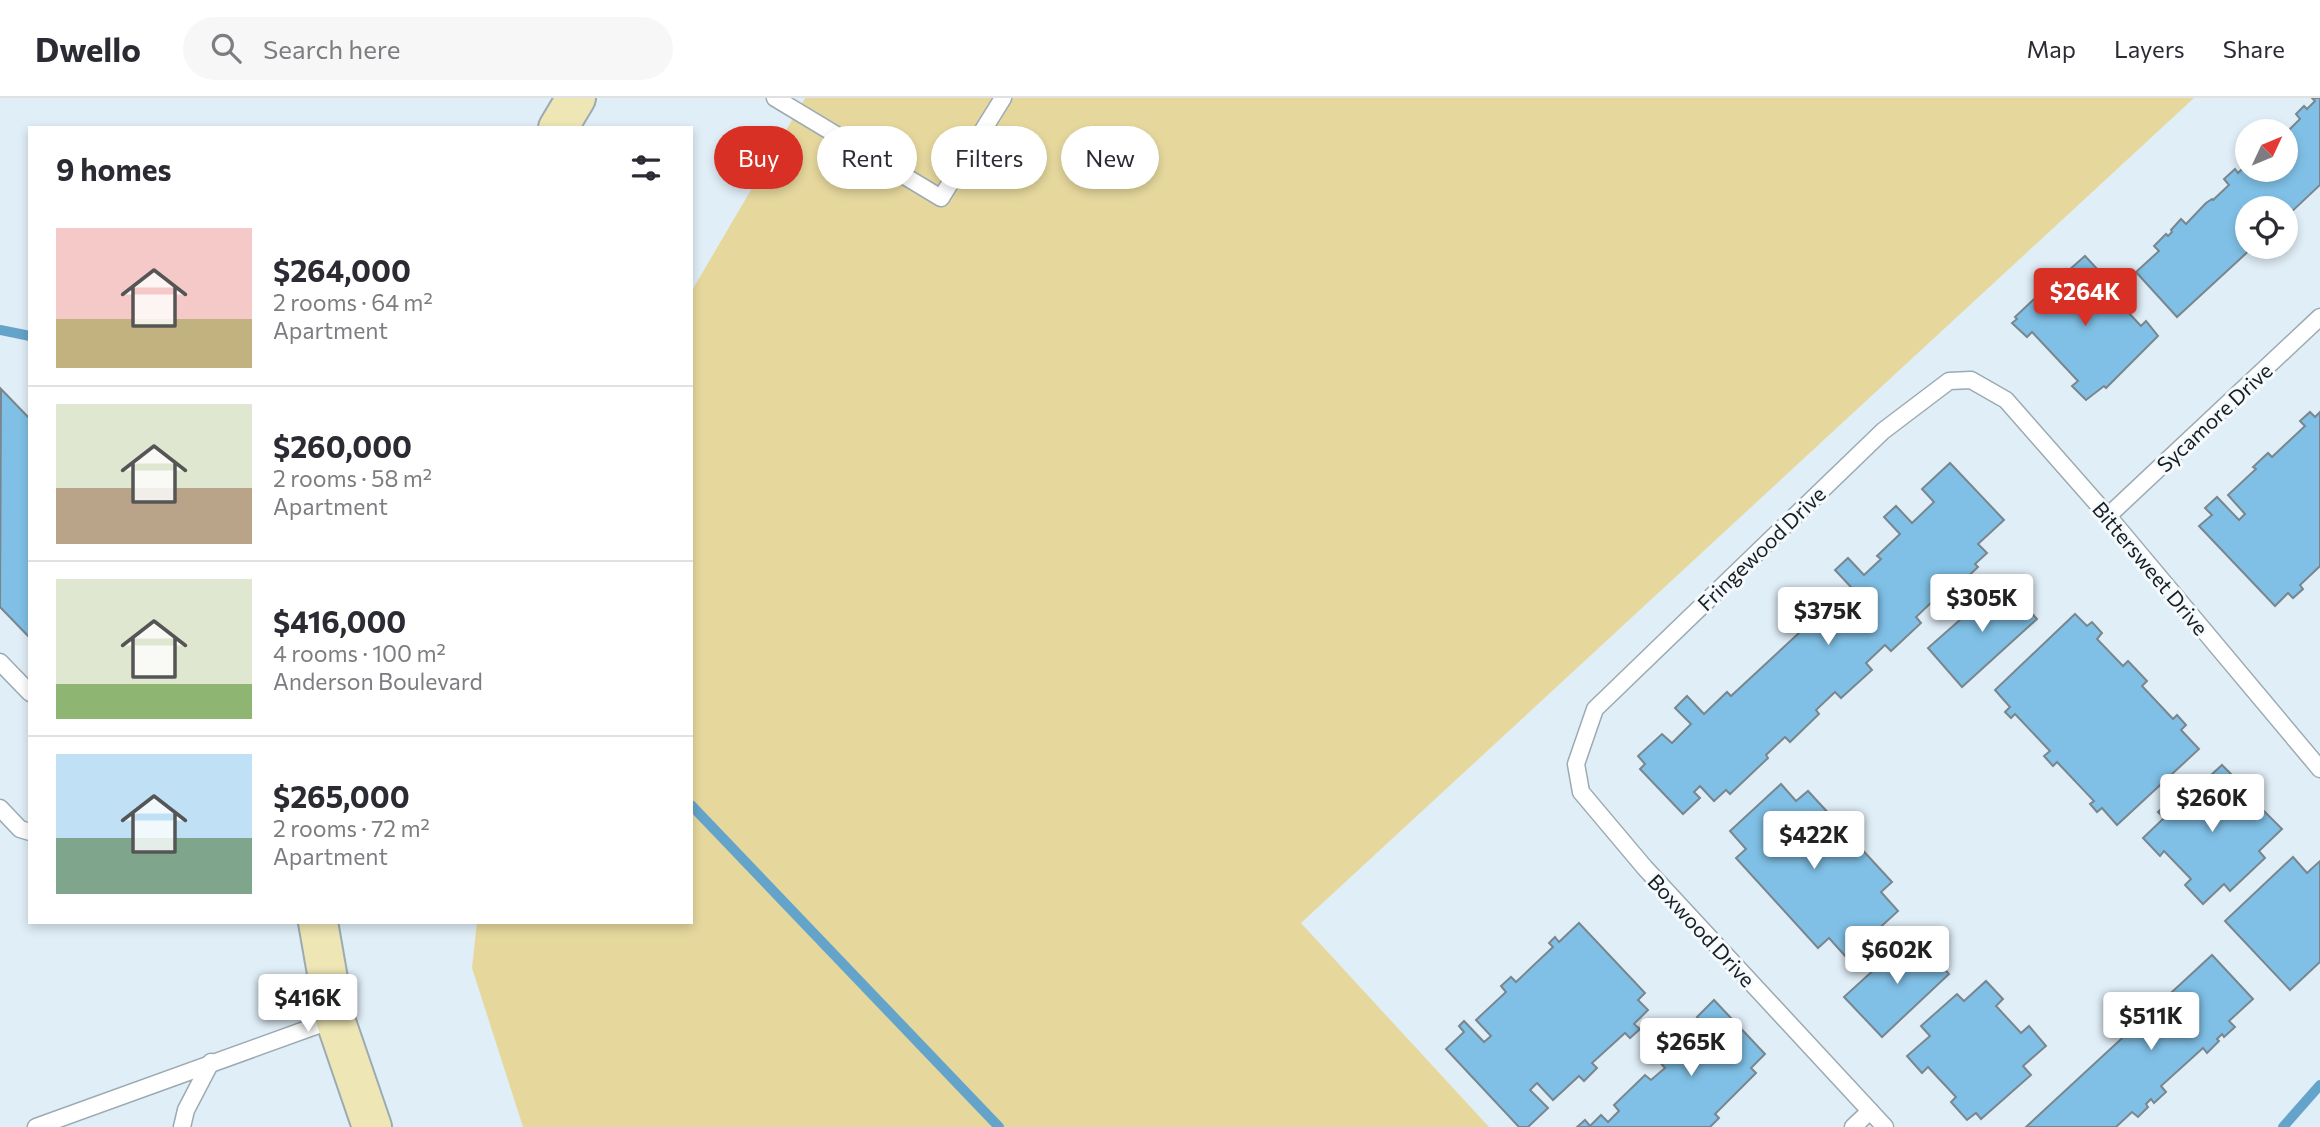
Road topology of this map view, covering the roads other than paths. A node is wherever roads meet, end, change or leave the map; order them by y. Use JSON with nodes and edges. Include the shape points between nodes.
{"nodes":[{"id":1,"x":576,"y":98,"type":"edge"},
{"id":2,"x":775,"y":98,"type":"edge"},
{"id":3,"x":1003,"y":98,"type":"edge"},
{"id":4,"x":559,"y":126,"type":"edge"},
{"id":5,"x":2320,"y":317,"type":"edge"},
{"id":6,"x":1971,"y":380,"type":"joint"},
{"id":7,"x":2108,"y":516,"type":"junction"},
{"id":8,"x":0,"y":662,"type":"edge"},
{"id":9,"x":28,"y":691,"type":"edge"},
{"id":10,"x":1582,"y":749,"type":"joint"},
{"id":11,"x":2320,"y":769,"type":"edge"},
{"id":12,"x":0,"y":808,"type":"edge"},
{"id":13,"x":28,"y":831,"type":"edge"},
{"id":14,"x":318,"y":924,"type":"edge"},
{"id":15,"x":335,"y":1019,"type":"junction"},
{"id":16,"x":211,"y":1062,"type":"junction"},
{"id":17,"x":1870,"y":1111,"type":"junction"},
{"id":18,"x":36,"y":1127,"type":"edge"},
{"id":19,"x":183,"y":1127,"type":"edge"},
{"id":20,"x":372,"y":1127,"type":"edge"},
{"id":21,"x":1853,"y":1127,"type":"edge"},
{"id":22,"x":1885,"y":1127,"type":"edge"}],
"edges":[{"from":1,"to":4,"type":"street"},
{"from":2,"to":3,"type":"lane","via":[[941,198]]},
{"from":5,"to":7,"type":"lane","name":"Sycamore Drive"},
{"from":6,"to":7,"type":"lane","name":"Bittersweet Drive","via":[[2006,400]]},
{"from":6,"to":10,"type":"lane","name":"Fringewood Drive","via":[[1949,381],[1873,440],[1595,709]]},
{"from":7,"to":11,"type":"lane","name":"Bittersweet Drive"},
{"from":8,"to":9,"type":"lane"},
{"from":10,"to":17,"type":"lane","name":"Boxwood Drive","via":[[1576,764],[1581,792],[1645,868]]},
{"from":12,"to":13,"type":"lane"},
{"from":14,"to":15,"type":"street"},
{"from":15,"to":16,"type":"lane"},
{"from":15,"to":20,"type":"street"},
{"from":16,"to":18,"type":"lane"},
{"from":16,"to":19,"type":"lane","via":[[186,1110]]},
{"from":17,"to":21,"type":"lane"},
{"from":17,"to":22,"type":"lane","name":"Boxwood Drive"}]}
